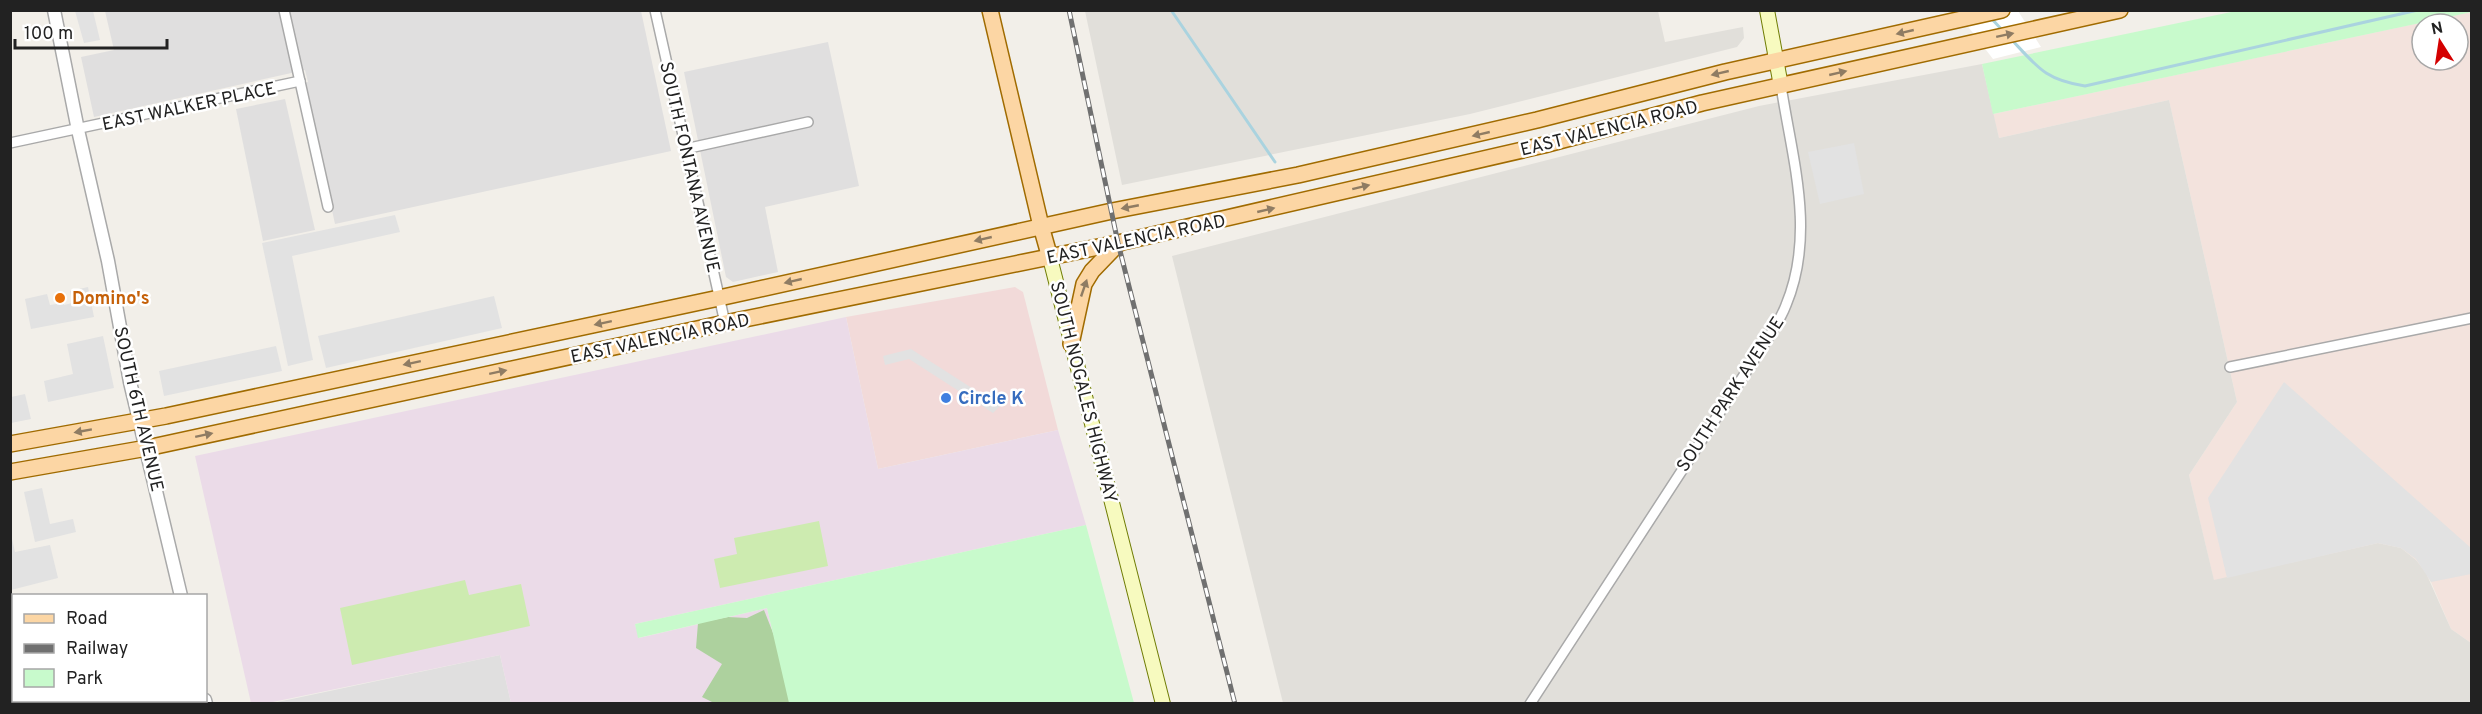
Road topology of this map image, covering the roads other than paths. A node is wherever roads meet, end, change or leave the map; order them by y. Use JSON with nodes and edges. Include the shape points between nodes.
{"nodes":[{"id":1,"x":54,"y":10,"type":"edge"},
{"id":2,"x":284,"y":10,"type":"edge"},
{"id":3,"x":655,"y":10,"type":"edge"},
{"id":4,"x":990,"y":10,"type":"edge"},
{"id":5,"x":1767,"y":10,"type":"edge"},
{"id":6,"x":2002,"y":10,"type":"edge"},
{"id":7,"x":2120,"y":10,"type":"edge"},
{"id":8,"x":1777,"y":60,"type":"junction"},
{"id":9,"x":300,"y":81,"type":"junction"},
{"id":10,"x":1781,"y":86,"type":"junction"},
{"id":11,"x":1538,"y":120,"type":"junction"},
{"id":12,"x":808,"y":122,"type":"dead end"},
{"id":13,"x":78,"y":130,"type":"junction"},
{"id":14,"x":10,"y":143,"type":"edge"},
{"id":15,"x":1544,"y":146,"type":"junction"},
{"id":16,"x":685,"y":149,"type":"junction"},
{"id":17,"x":1298,"y":175,"type":"junction"},
{"id":18,"x":1304,"y":201,"type":"junction"},
{"id":19,"x":328,"y":207,"type":"dead end"},
{"id":20,"x":1041,"y":226,"type":"junction"},
{"id":21,"x":1118,"y":243,"type":"junction"},
{"id":22,"x":1050,"y":258,"type":"junction"},
{"id":23,"x":719,"y":298,"type":"junction"},
{"id":24,"x":2472,"y":318,"type":"edge"},
{"id":25,"x":725,"y":323,"type":"junction"},
{"id":26,"x":1071,"y":344,"type":"junction"},
{"id":27,"x":469,"y":351,"type":"junction"},
{"id":28,"x":2230,"y":367,"type":"dead end"},
{"id":29,"x":475,"y":377,"type":"junction"},
{"id":30,"x":140,"y":421,"type":"junction"},
{"id":31,"x":10,"y":444,"type":"edge"},
{"id":32,"x":147,"y":447,"type":"junction"},
{"id":33,"x":10,"y":472,"type":"edge"},
{"id":34,"x":181,"y":594,"type":"edge"},
{"id":35,"x":1163,"y":704,"type":"edge"},
{"id":36,"x":1530,"y":704,"type":"edge"}],
"edges":[{"from":1,"to":13,"type":"street","name":"SOUTH 6TH AVENUE"},
{"from":2,"to":9,"type":"street"},
{"from":3,"to":16,"type":"street","name":"SOUTH FONTANA AVENUE"},
{"from":4,"to":20,"type":"main road","name":"SOUTH NOGALES HIGHWAY"},
{"from":5,"to":8,"type":"main road","name":"SOUTH PARK AVENUE"},
{"from":6,"to":8,"type":"main road","name":"EAST VALENCIA ROAD","one_way":true},
{"from":10,"to":7,"type":"main road","name":"EAST VALENCIA ROAD","one_way":true},
{"from":8,"to":10,"type":"main road","name":"SOUTH PARK AVENUE"},
{"from":8,"to":11,"type":"main road","name":"EAST VALENCIA ROAD","one_way":true},
{"from":9,"to":13,"type":"street","name":"EAST WALKER PLACE"},
{"from":9,"to":19,"type":"street"},
{"from":10,"to":15,"type":"main road","name":"EAST VALENCIA ROAD"},
{"from":10,"to":36,"type":"street","name":"SOUTH PARK AVENUE","via":[[1801,200],[1799,250],[1786,305]]},
{"from":11,"to":15,"type":"main road"},
{"from":11,"to":17,"type":"main road","name":"EAST VALENCIA ROAD","one_way":true},
{"from":12,"to":16,"type":"street"},
{"from":13,"to":14,"type":"street","name":"EAST WALKER PLACE"},
{"from":13,"to":30,"type":"street","name":"SOUTH 6TH AVENUE"},
{"from":18,"to":15,"type":"main road","name":"EAST VALENCIA ROAD","one_way":true},
{"from":16,"to":23,"type":"street","name":"SOUTH FONTANA AVENUE"},
{"from":17,"to":18,"type":"main road"},
{"from":17,"to":20,"type":"main road","name":"EAST VALENCIA ROAD","one_way":true},
{"from":21,"to":18,"type":"main road","name":"EAST VALENCIA ROAD","one_way":true},
{"from":20,"to":22,"type":"main road","name":"SOUTH NOGALES HIGHWAY"},
{"from":20,"to":23,"type":"main road","name":"EAST VALENCIA ROAD","one_way":true},
{"from":21,"to":22,"type":"main road","name":"EAST VALENCIA ROAD"},
{"from":26,"to":21,"type":"main road","one_way":true,"via":[[1084,284]]},
{"from":22,"to":25,"type":"main road","name":"EAST VALENCIA ROAD"},
{"from":22,"to":26,"type":"main road","name":"SOUTH NOGALES HIGHWAY"},
{"from":23,"to":25,"type":"street","name":"SOUTH FONTANA AVENUE"},
{"from":23,"to":27,"type":"main road","name":"EAST VALENCIA ROAD","one_way":true},
{"from":24,"to":28,"type":"street"},
{"from":29,"to":25,"type":"main road","name":"EAST VALENCIA ROAD","one_way":true},
{"from":26,"to":35,"type":"main road","name":"SOUTH NOGALES HIGHWAY"},
{"from":27,"to":29,"type":"main road"},
{"from":27,"to":30,"type":"main road","name":"EAST VALENCIA ROAD","one_way":true},
{"from":32,"to":29,"type":"main road","name":"EAST VALENCIA ROAD","one_way":true},
{"from":30,"to":31,"type":"main road","name":"EAST VALENCIA ROAD","one_way":true},
{"from":30,"to":32,"type":"street","name":"SOUTH 6TH AVENUE"},
{"from":32,"to":33,"type":"main road","name":"EAST VALENCIA ROAD"},
{"from":32,"to":34,"type":"street","name":"SOUTH 6TH AVENUE"}]}
